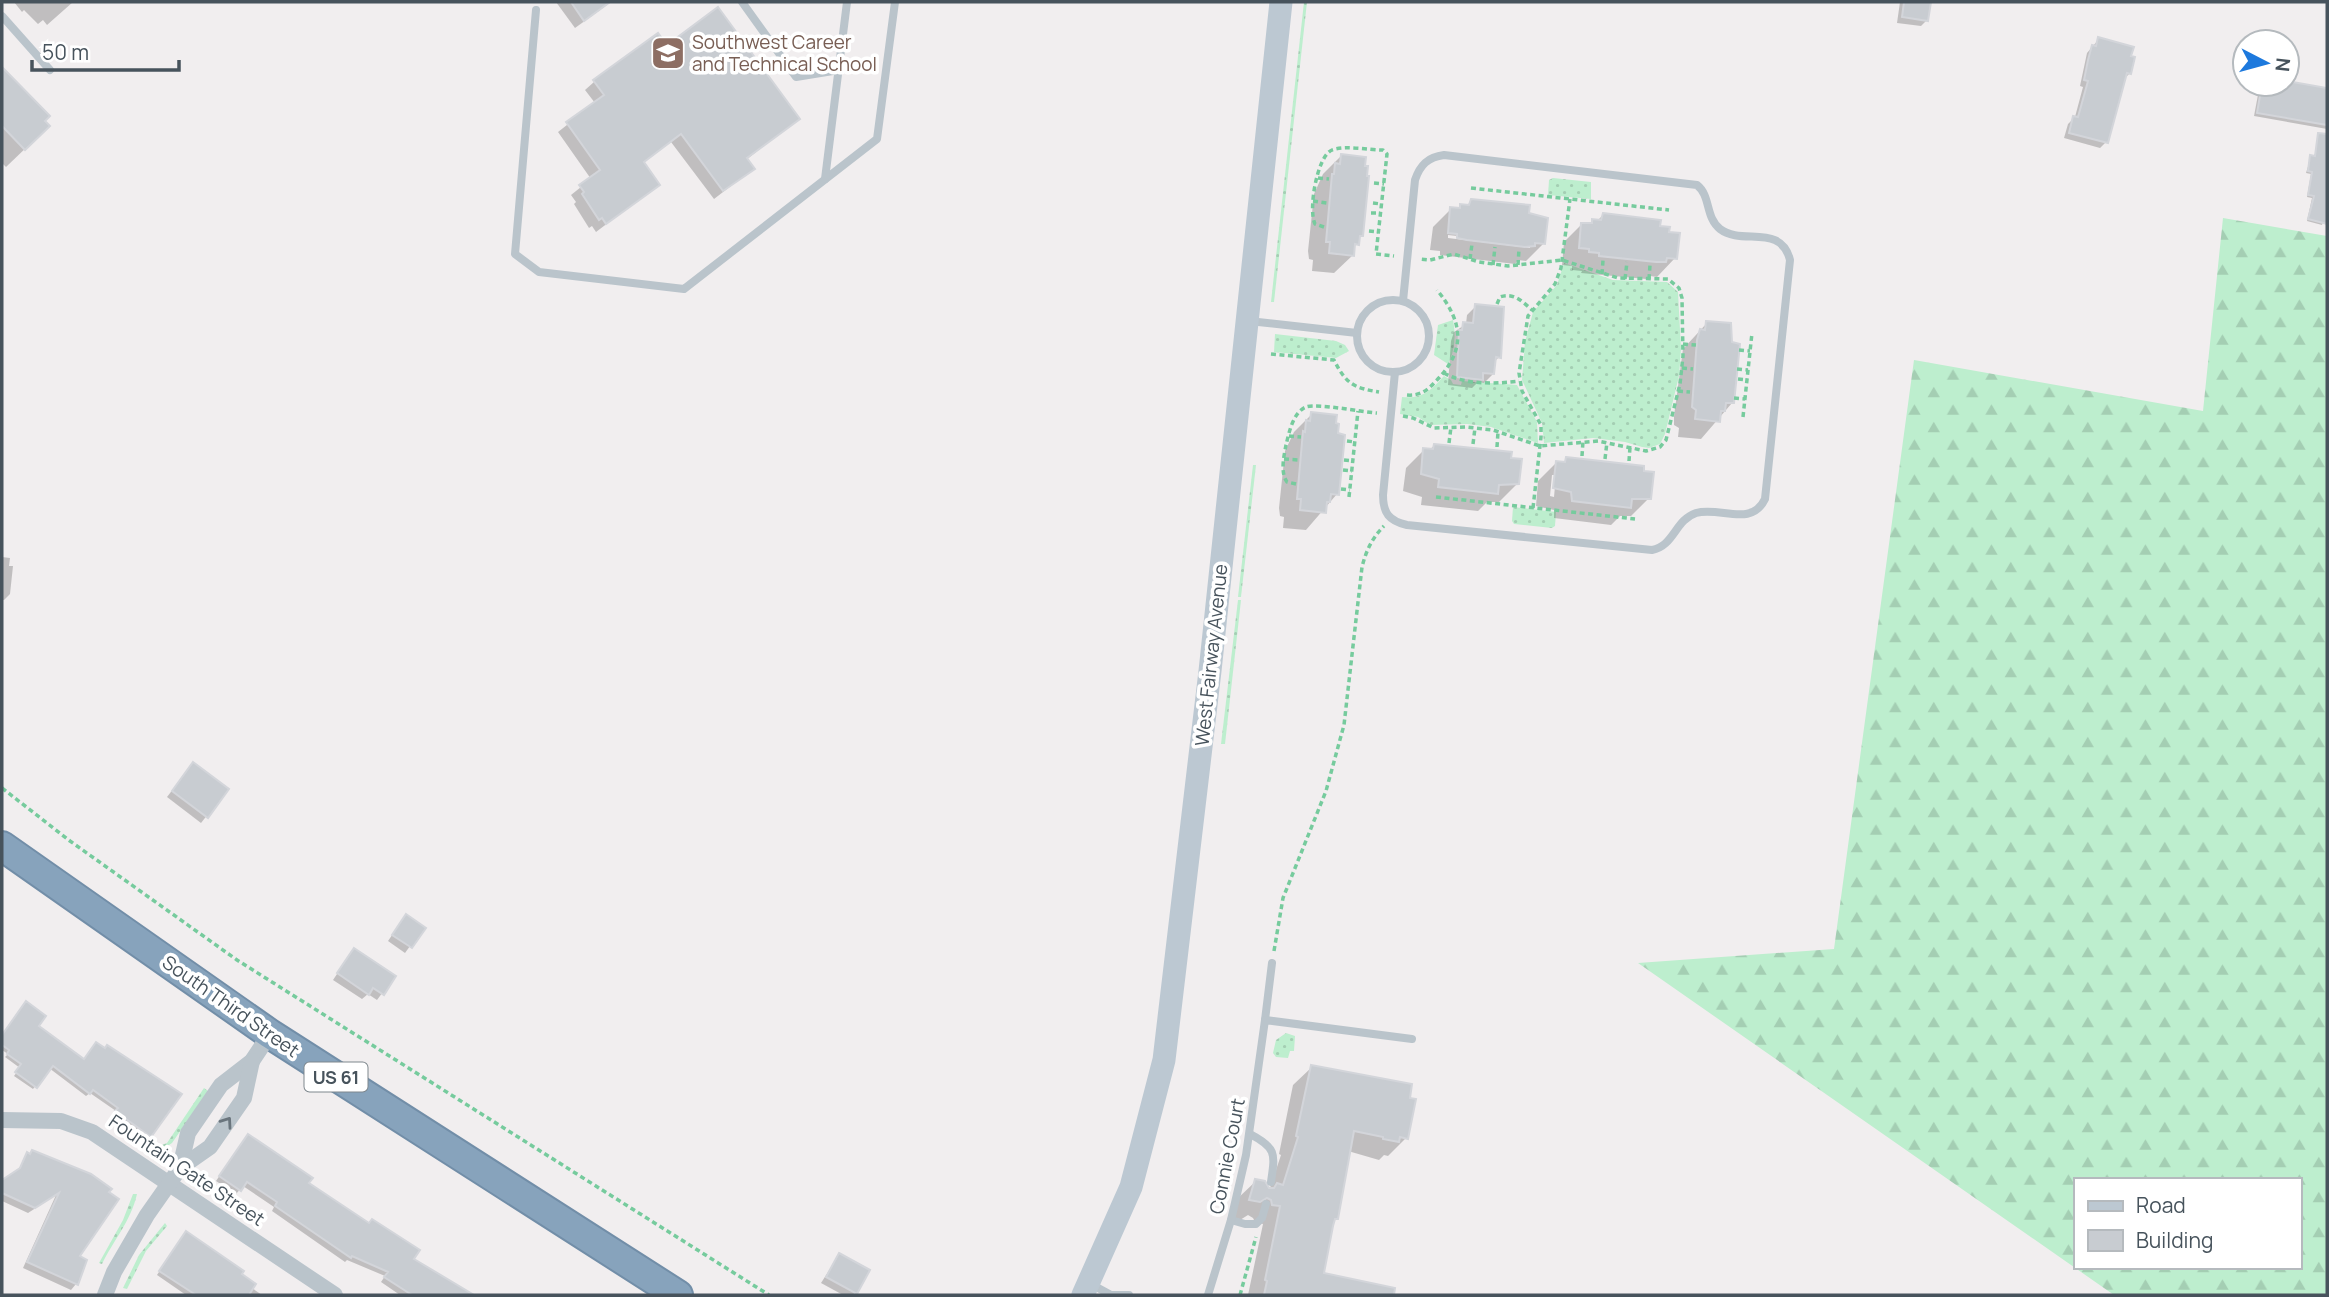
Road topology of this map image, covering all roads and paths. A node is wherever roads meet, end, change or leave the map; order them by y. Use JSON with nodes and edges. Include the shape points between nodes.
{"nodes":[{"id":1,"x":742,"y":2,"type":"edge"},
{"id":2,"x":847,"y":2,"type":"edge"},
{"id":3,"x":895,"y":2,"type":"edge"},
{"id":4,"x":1282,"y":2,"type":"edge"},
{"id":5,"x":536,"y":10,"type":"dead end"},
{"id":6,"x":2,"y":16,"type":"edge"},
{"id":7,"x":50,"y":70,"type":"dead end"},
{"id":8,"x":839,"y":70,"type":"junction"},
{"id":9,"x":1317,"y":178,"type":"junction"},
{"id":10,"x":825,"y":179,"type":"junction"},
{"id":11,"x":1329,"y":179,"type":"dead end"},
{"id":12,"x":1374,"y":183,"type":"dead end"},
{"id":13,"x":1384,"y":184,"type":"junction"},
{"id":14,"x":1471,"y":188,"type":"dead end"},
{"id":15,"x":1570,"y":199,"type":"junction"},
{"id":16,"x":1313,"y":201,"type":"junction"},
{"id":17,"x":1327,"y":203,"type":"dead end"},
{"id":18,"x":1373,"y":203,"type":"dead end"},
{"id":19,"x":1381,"y":204,"type":"junction"},
{"id":20,"x":1669,"y":210,"type":"dead end"},
{"id":21,"x":1371,"y":213,"type":"dead end"},
{"id":22,"x":1381,"y":213,"type":"junction"},
{"id":23,"x":1324,"y":227,"type":"dead end"},
{"id":24,"x":1369,"y":231,"type":"dead end"},
{"id":25,"x":1378,"y":232,"type":"junction"},
{"id":26,"x":1472,"y":244,"type":"dead end"},
{"id":27,"x":1495,"y":247,"type":"dead end"},
{"id":28,"x":1519,"y":249,"type":"dead end"},
{"id":29,"x":1394,"y":256,"type":"dead end"},
{"id":30,"x":1419,"y":258,"type":"dead end"},
{"id":31,"x":1470,"y":259,"type":"junction"},
{"id":32,"x":1562,"y":260,"type":"junction"},
{"id":33,"x":1604,"y":260,"type":"dead end"},
{"id":34,"x":1627,"y":261,"type":"dead end"},
{"id":35,"x":1493,"y":265,"type":"junction"},
{"id":36,"x":1517,"y":265,"type":"junction"},
{"id":37,"x":1650,"y":265,"type":"dead end"},
{"id":38,"x":1602,"y":274,"type":"junction"},
{"id":39,"x":1625,"y":279,"type":"junction"},
{"id":40,"x":1648,"y":279,"type":"junction"},
{"id":41,"x":1437,"y":290,"type":"dead end"},
{"id":42,"x":1403,"y":301,"type":"junction"},
{"id":43,"x":1497,"y":304,"type":"dead end"},
{"id":44,"x":1532,"y":310,"type":"junction"},
{"id":45,"x":1246,"y":321,"type":"junction"},
{"id":46,"x":1357,"y":333,"type":"junction"},
{"id":47,"x":1752,"y":333,"type":"dead end"},
{"id":48,"x":1683,"y":344,"type":"junction"},
{"id":49,"x":1696,"y":345,"type":"dead end"},
{"id":50,"x":1739,"y":350,"type":"dead end"},
{"id":51,"x":1750,"y":351,"type":"junction"},
{"id":52,"x":1271,"y":354,"type":"dead end"},
{"id":53,"x":1682,"y":368,"type":"junction"},
{"id":54,"x":1693,"y":369,"type":"dead end"},
{"id":55,"x":1737,"y":369,"type":"dead end"},
{"id":56,"x":1748,"y":370,"type":"junction"},
{"id":57,"x":1395,"y":372,"type":"junction"},
{"id":58,"x":1444,"y":373,"type":"junction"},
{"id":59,"x":1738,"y":379,"type":"dead end"},
{"id":60,"x":1747,"y":380,"type":"junction"},
{"id":61,"x":1520,"y":381,"type":"junction"},
{"id":62,"x":1678,"y":391,"type":"junction"},
{"id":63,"x":1379,"y":392,"type":"dead end"},
{"id":64,"x":1690,"y":392,"type":"dead end"},
{"id":65,"x":1403,"y":395,"type":"dead end"},
{"id":66,"x":1734,"y":398,"type":"dead end"},
{"id":67,"x":1745,"y":399,"type":"junction"},
{"id":68,"x":1358,"y":411,"type":"junction"},
{"id":69,"x":1377,"y":413,"type":"dead end"},
{"id":70,"x":1401,"y":416,"type":"dead end"},
{"id":71,"x":1743,"y":417,"type":"dead end"},
{"id":72,"x":1451,"y":427,"type":"junction"},
{"id":73,"x":1475,"y":428,"type":"junction"},
{"id":74,"x":1498,"y":432,"type":"junction"},
{"id":75,"x":1289,"y":436,"type":"junction"},
{"id":76,"x":1301,"y":437,"type":"dead end"},
{"id":77,"x":1347,"y":441,"type":"dead end"},
{"id":78,"x":1583,"y":441,"type":"junction"},
{"id":79,"x":1355,"y":442,"type":"junction"},
{"id":80,"x":1607,"y":442,"type":"junction"},
{"id":81,"x":1449,"y":443,"type":"dead end"},
{"id":82,"x":1473,"y":444,"type":"dead end"},
{"id":83,"x":1540,"y":446,"type":"junction"},
{"id":84,"x":1497,"y":447,"type":"dead end"},
{"id":85,"x":1630,"y":447,"type":"junction"},
{"id":86,"x":1582,"y":456,"type":"dead end"},
{"id":87,"x":1284,"y":459,"type":"junction"},
{"id":88,"x":1605,"y":459,"type":"dead end"},
{"id":89,"x":1298,"y":460,"type":"dead end"},
{"id":90,"x":1344,"y":460,"type":"dead end"},
{"id":91,"x":1353,"y":461,"type":"junction"},
{"id":92,"x":1629,"y":461,"type":"dead end"},
{"id":93,"x":1343,"y":470,"type":"dead end"},
{"id":94,"x":1352,"y":471,"type":"junction"},
{"id":95,"x":1296,"y":484,"type":"dead end"},
{"id":96,"x":1341,"y":489,"type":"dead end"},
{"id":97,"x":1350,"y":490,"type":"junction"},
{"id":98,"x":1444,"y":490,"type":"dead end"},
{"id":99,"x":1463,"y":491,"type":"dead end"},
{"id":100,"x":1473,"y":492,"type":"dead end"},
{"id":101,"x":1492,"y":494,"type":"dead end"},
{"id":102,"x":1349,"y":497,"type":"dead end"},
{"id":103,"x":1436,"y":497,"type":"dead end"},
{"id":104,"x":1443,"y":498,"type":"junction"},
{"id":105,"x":1462,"y":500,"type":"junction"},
{"id":106,"x":1472,"y":501,"type":"junction"},
{"id":107,"x":1491,"y":503,"type":"junction"},
{"id":108,"x":1576,"y":503,"type":"dead end"},
{"id":109,"x":1595,"y":505,"type":"dead end"},
{"id":110,"x":1605,"y":506,"type":"dead end"},
{"id":111,"x":1533,"y":508,"type":"junction"},
{"id":112,"x":1624,"y":509,"type":"dead end"},
{"id":113,"x":1575,"y":512,"type":"junction"},
{"id":114,"x":1594,"y":514,"type":"junction"},
{"id":115,"x":1604,"y":515,"type":"junction"},
{"id":116,"x":1623,"y":517,"type":"junction"},
{"id":117,"x":1635,"y":519,"type":"dead end"},
{"id":118,"x":1390,"y":520,"type":"junction"},
{"id":119,"x":2,"y":788,"type":"edge"},
{"id":120,"x":2,"y":846,"type":"edge"},
{"id":121,"x":1272,"y":963,"type":"joint"},
{"id":122,"x":1265,"y":1020,"type":"junction"},
{"id":123,"x":270,"y":1034,"type":"junction"},
{"id":124,"x":1412,"y":1039,"type":"dead end"},
{"id":125,"x":252,"y":1061,"type":"junction"},
{"id":126,"x":2,"y":1120,"type":"edge"},
{"id":127,"x":1250,"y":1134,"type":"junction"},
{"id":128,"x":180,"y":1168,"type":"junction"},
{"id":129,"x":1271,"y":1182,"type":"dead end"},
{"id":130,"x":170,"y":1183,"type":"junction"},
{"id":131,"x":1266,"y":1204,"type":"dead end"},
{"id":132,"x":1231,"y":1220,"type":"junction"},
{"id":133,"x":1259,"y":1235,"type":"dead end"},
{"id":134,"x":1086,"y":1289,"type":"edge"},
{"id":135,"x":105,"y":1295,"type":"edge"},
{"id":136,"x":335,"y":1295,"type":"edge"},
{"id":137,"x":678,"y":1295,"type":"edge"},
{"id":138,"x":769,"y":1295,"type":"edge"},
{"id":139,"x":1111,"y":1295,"type":"edge"},
{"id":140,"x":1129,"y":1295,"type":"edge"},
{"id":141,"x":1208,"y":1295,"type":"edge"},
{"id":142,"x":1240,"y":1295,"type":"edge"}],
"edges":[{"from":1,"to":8,"type":"lane","via":[[796,77]]},
{"from":2,"to":8,"type":"lane"},
{"from":3,"to":10,"type":"lane","via":[[877,139]]},
{"from":4,"to":45,"type":"street","name":"West Fairway Avenue"},
{"from":5,"to":10,"type":"lane","via":[[515,254],[539,272],[684,289]]},
{"from":6,"to":7,"type":"lane"},
{"from":8,"to":10,"type":"lane"},
{"from":9,"to":11,"type":"path"},
{"from":9,"to":13,"type":"path","via":[[1331,150],[1383,150],[1387,154]]},
{"from":9,"to":16,"type":"path"},
{"from":12,"to":13,"type":"path"},
{"from":13,"to":19,"type":"path"},
{"from":14,"to":15,"type":"path"},
{"from":15,"to":20,"type":"path"},
{"from":15,"to":32,"type":"path"},
{"from":16,"to":17,"type":"path"},
{"from":16,"to":23,"type":"path","via":[[1312,219]]},
{"from":18,"to":19,"type":"path"},
{"from":19,"to":22,"type":"path"},
{"from":21,"to":22,"type":"path"},
{"from":22,"to":25,"type":"path"},
{"from":24,"to":25,"type":"path"},
{"from":25,"to":29,"type":"path","via":[[1376,254]]},
{"from":26,"to":31,"type":"path"},
{"from":27,"to":35,"type":"path"},
{"from":28,"to":36,"type":"path"},
{"from":30,"to":31,"type":"path","via":[[1454,254]]},
{"from":31,"to":35,"type":"path"},
{"from":32,"to":36,"type":"path"},
{"from":32,"to":38,"type":"path"},
{"from":32,"to":44,"type":"path","via":[[1555,284]]},
{"from":33,"to":38,"type":"path"},
{"from":34,"to":39,"type":"path"},
{"from":35,"to":36,"type":"path"},
{"from":37,"to":40,"type":"path"},
{"from":38,"to":39,"type":"path"},
{"from":39,"to":40,"type":"path"},
{"from":40,"to":48,"type":"path","via":[[1668,279],[1679,288]]},
{"from":41,"to":58,"type":"path","via":[[1452,311],[1457,331],[1455,354]]},
{"from":42,"to":46,"type":"lane","via":[[1374,306]]},
{"from":42,"to":57,"type":"lane","via":[[1423,315],[1429,338],[1416,364]]},
{"from":42,"to":118,"type":"lane","via":[[1415,180],[1423,164],[1444,155],[1691,183],[1702,189],[1713,223],[1730,234],[1777,240],[1790,260],[1765,499],[1758,510],[1744,515],[1696,513],[1680,522],[1664,546],[1652,551]]},
{"from":43,"to":44,"type":"path","via":[[1509,295]]},
{"from":44,"to":61,"type":"path","via":[[1524,331]]},
{"from":45,"to":46,"type":"lane"},
{"from":45,"to":134,"type":"street","name":"West Fairway Avenue","via":[[1164,1060],[1131,1188]]},
{"from":46,"to":57,"type":"lane","via":[[1368,362]]},
{"from":47,"to":51,"type":"path"},
{"from":48,"to":49,"type":"path"},
{"from":48,"to":53,"type":"path"},
{"from":50,"to":51,"type":"path"},
{"from":51,"to":56,"type":"path"},
{"from":52,"to":63,"type":"path","via":[[1334,360],[1355,387]]},
{"from":53,"to":54,"type":"path"},
{"from":53,"to":62,"type":"path"},
{"from":55,"to":56,"type":"path"},
{"from":56,"to":60,"type":"path"},
{"from":57,"to":118,"type":"lane","via":[[1382,495]]},
{"from":58,"to":61,"type":"path","via":[[1458,379]]},
{"from":58,"to":65,"type":"path","via":[[1421,394]]},
{"from":59,"to":60,"type":"path"},
{"from":60,"to":67,"type":"path"},
{"from":61,"to":83,"type":"path","via":[[1541,425]]},
{"from":62,"to":64,"type":"path"},
{"from":62,"to":85,"type":"path","via":[[1666,440],[1653,450]]},
{"from":66,"to":67,"type":"path"},
{"from":67,"to":71,"type":"path"},
{"from":68,"to":69,"type":"path"},
{"from":68,"to":75,"type":"path","via":[[1305,407]]},
{"from":68,"to":79,"type":"path"},
{"from":70,"to":72,"type":"path","via":[[1429,427]]},
{"from":72,"to":73,"type":"path"},
{"from":72,"to":81,"type":"path"},
{"from":73,"to":74,"type":"path"},
{"from":73,"to":82,"type":"path"},
{"from":74,"to":83,"type":"path"},
{"from":74,"to":84,"type":"path"},
{"from":75,"to":76,"type":"path"},
{"from":75,"to":87,"type":"path"},
{"from":77,"to":79,"type":"path"},
{"from":78,"to":80,"type":"path"},
{"from":78,"to":83,"type":"path"},
{"from":78,"to":86,"type":"path"},
{"from":79,"to":91,"type":"path"},
{"from":80,"to":85,"type":"path"},
{"from":80,"to":88,"type":"path"},
{"from":83,"to":111,"type":"path"},
{"from":85,"to":92,"type":"path"},
{"from":87,"to":89,"type":"path"},
{"from":87,"to":95,"type":"path","via":[[1284,477]]},
{"from":90,"to":91,"type":"path"},
{"from":91,"to":94,"type":"path"},
{"from":93,"to":94,"type":"path"},
{"from":94,"to":97,"type":"path"},
{"from":96,"to":97,"type":"path"},
{"from":97,"to":102,"type":"path"},
{"from":98,"to":104,"type":"path"},
{"from":99,"to":105,"type":"path"},
{"from":100,"to":106,"type":"path"},
{"from":101,"to":107,"type":"path"},
{"from":103,"to":104,"type":"path"},
{"from":104,"to":105,"type":"path"},
{"from":105,"to":106,"type":"path"},
{"from":106,"to":107,"type":"path"},
{"from":107,"to":111,"type":"path"},
{"from":108,"to":113,"type":"path"},
{"from":109,"to":114,"type":"path"},
{"from":110,"to":115,"type":"path"},
{"from":111,"to":113,"type":"path"},
{"from":112,"to":116,"type":"path"},
{"from":113,"to":114,"type":"path"},
{"from":114,"to":115,"type":"path"},
{"from":115,"to":116,"type":"path"},
{"from":116,"to":117,"type":"path"},
{"from":118,"to":121,"type":"path","via":[[1365,552],[1345,725],[1326,791],[1283,898]]},
{"from":119,"to":138,"type":"path","via":[[237,960]]},
{"from":120,"to":123,"type":"highway","name":"South Third Street","number":"US 61"},
{"from":121,"to":122,"type":"lane","name":"Connie Court"},
{"from":122,"to":124,"type":"lane"},
{"from":122,"to":127,"type":"lane","name":"Connie Court"},
{"from":123,"to":125,"type":"street"},
{"from":123,"to":137,"type":"highway","name":"South Third Street","number":"US 61"},
{"from":125,"to":128,"type":"street","via":[[221,1084],[188,1133]]},
{"from":128,"to":125,"type":"street","one_way":true,"via":[[210,1147],[244,1098]]},
{"from":126,"to":130,"type":"street","name":"Fountain Gate Street","via":[[74,1124]]},
{"from":127,"to":129,"type":"lane","via":[[1272,1150]]},
{"from":127,"to":132,"type":"lane","name":"Connie Court"},
{"from":128,"to":130,"type":"street"},
{"from":130,"to":135,"type":"street","via":[[128,1246]]},
{"from":130,"to":136,"type":"street","name":"Fountain Gate Street"},
{"from":131,"to":132,"type":"lane","via":[[1256,1224]]},
{"from":132,"to":141,"type":"lane","name":"Connie Court"},
{"from":133,"to":142,"type":"path"},
{"from":134,"to":139,"type":"lane"},
{"from":139,"to":140,"type":"lane"}]}
